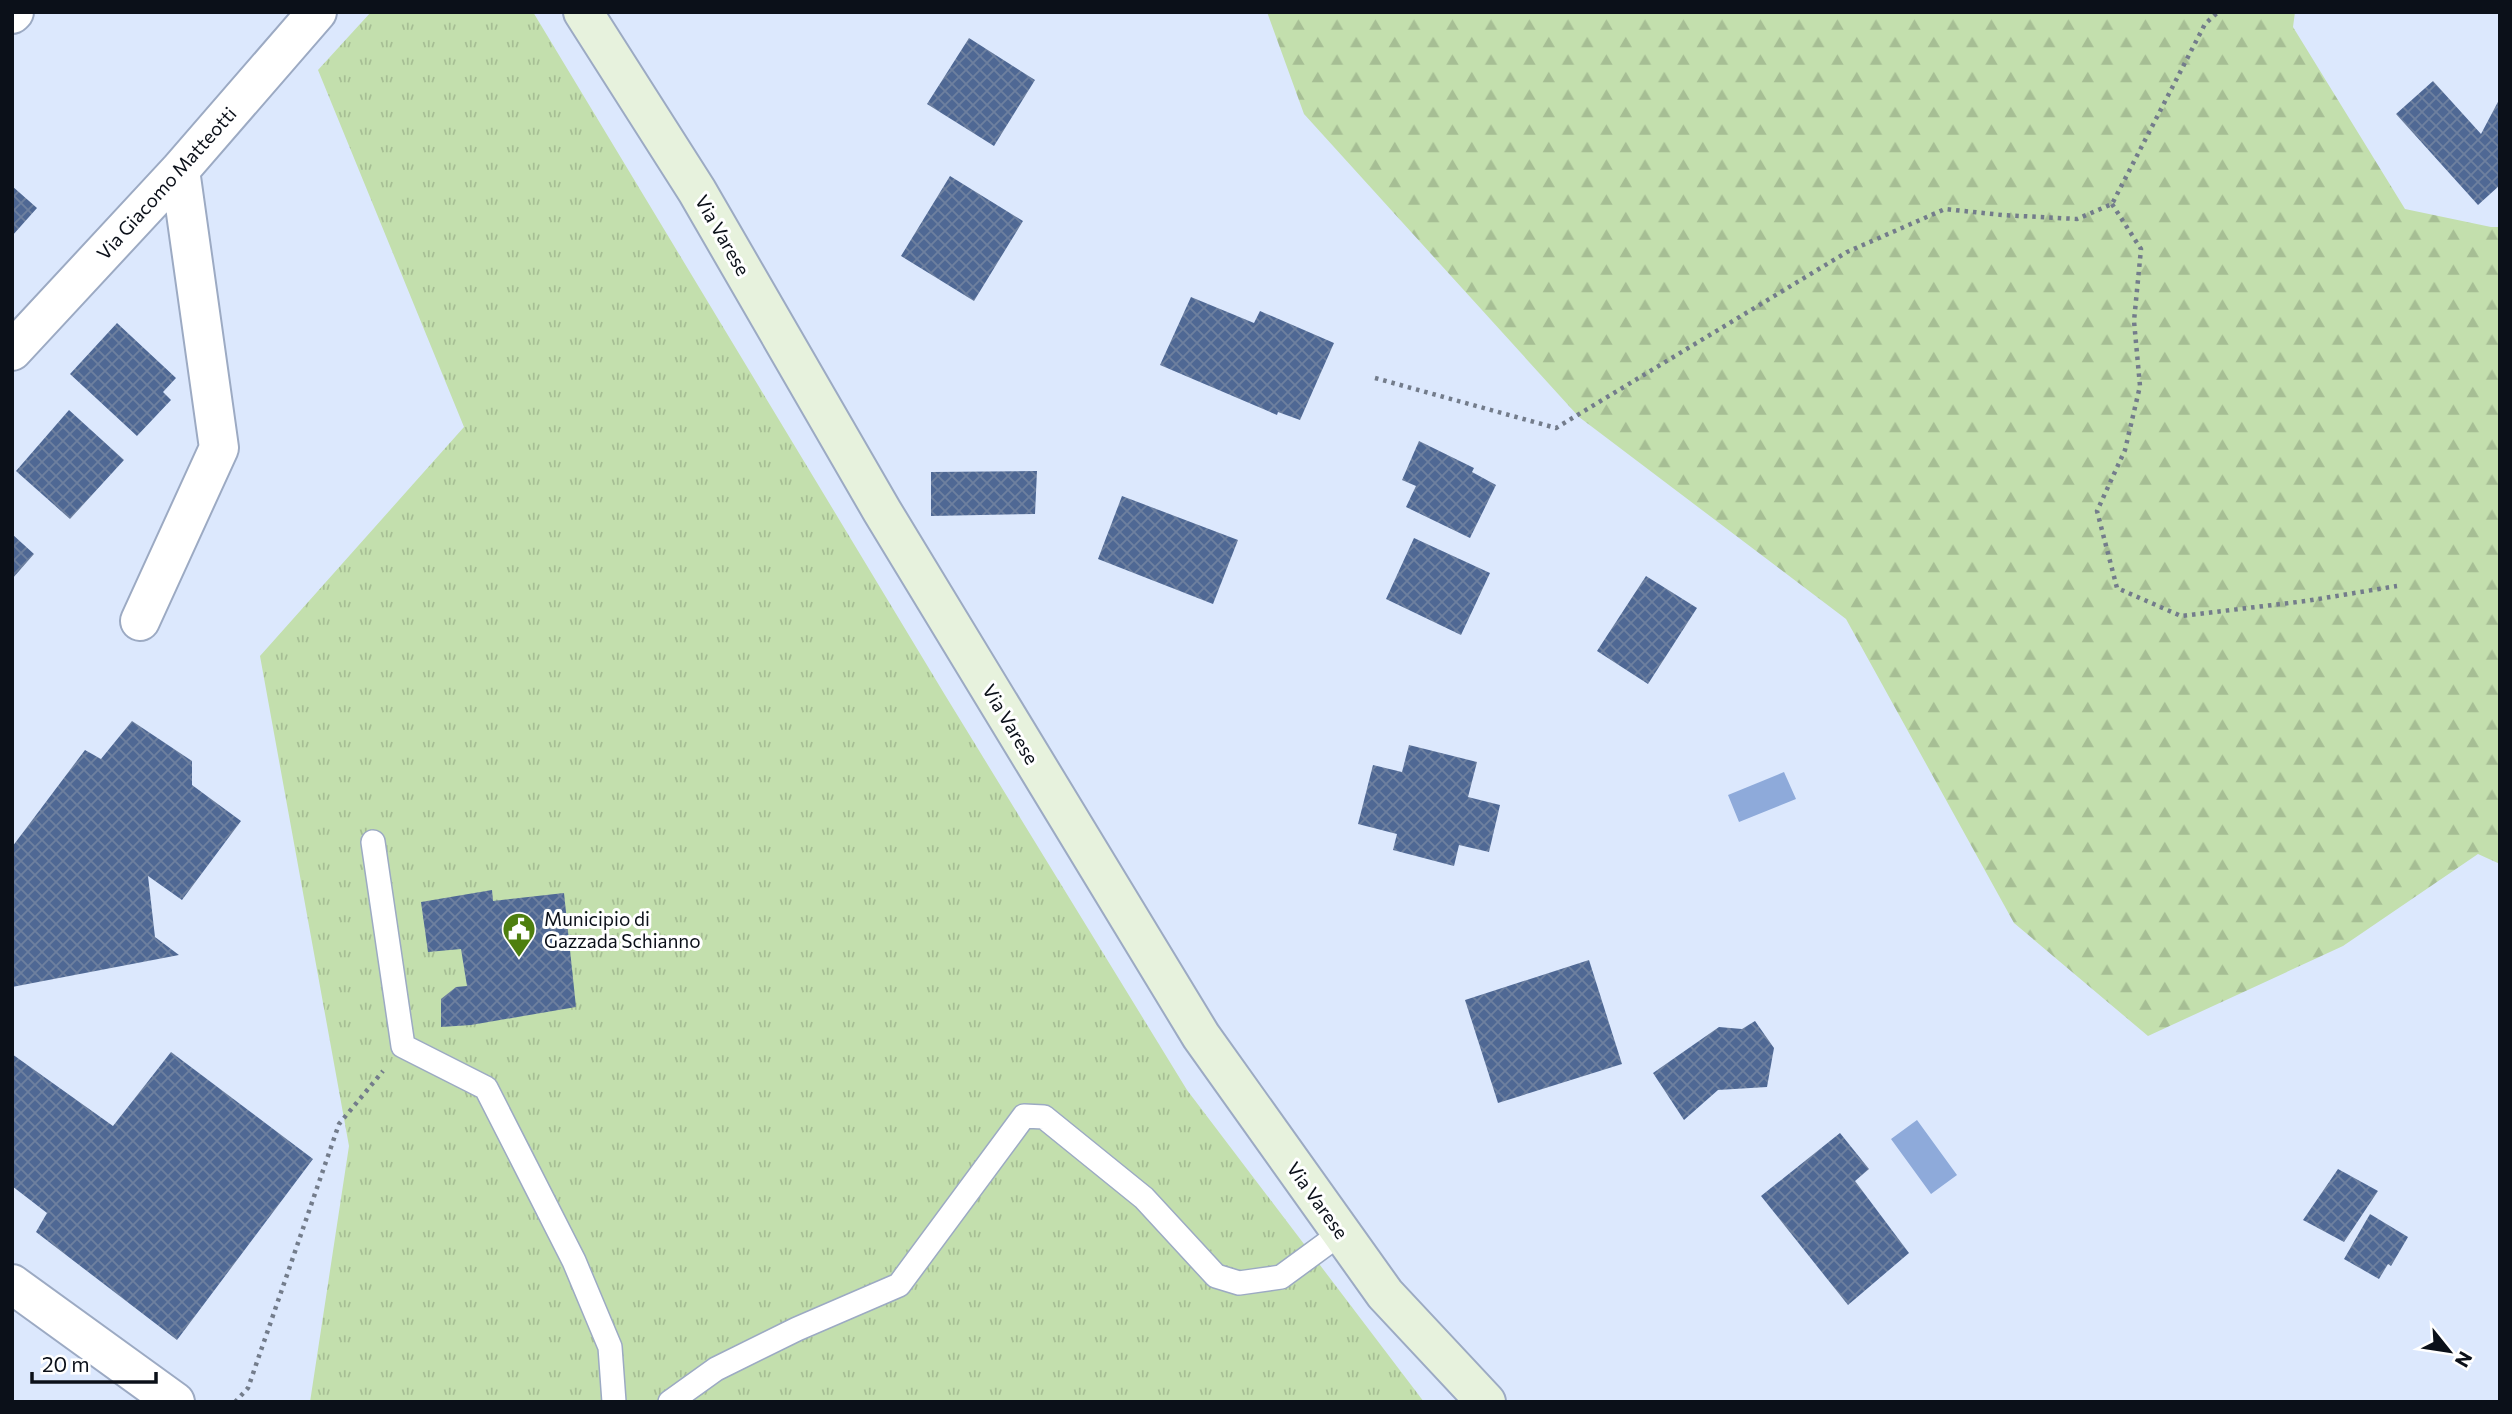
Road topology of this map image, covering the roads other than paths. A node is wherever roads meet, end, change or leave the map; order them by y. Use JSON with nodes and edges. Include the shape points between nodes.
{"nodes":[{"id":1,"x":317,"y":12,"type":"edge"},
{"id":2,"x":583,"y":12,"type":"edge"},
{"id":3,"x":180,"y":170,"type":"junction"},
{"id":4,"x":12,"y":351,"type":"edge"},
{"id":5,"x":140,"y":621,"type":"dead end"},
{"id":6,"x":373,"y":842,"type":"dead end"},
{"id":7,"x":1341,"y":1233,"type":"junction"},
{"id":8,"x":12,"y":1284,"type":"edge"},
{"id":9,"x":175,"y":1402,"type":"edge"},
{"id":10,"x":614,"y":1402,"type":"edge"},
{"id":11,"x":670,"y":1402,"type":"edge"},
{"id":12,"x":1486,"y":1402,"type":"edge"}],
"edges":[{"from":1,"to":3,"type":"street","name":"Via Giacomo Matteotti"},
{"from":2,"to":7,"type":"main road","name":"Via Varese","via":[[697,191],[871,492],[1201,1037]]},
{"from":3,"to":4,"type":"street","name":"Via Giacomo Matteotti"},
{"from":3,"to":5,"type":"street","via":[[219,449]]},
{"from":6,"to":10,"type":"lane","via":[[403,1046],[486,1088],[574,1261],[610,1347]]},
{"from":7,"to":11,"type":"lane","via":[[1281,1277],[1239,1283],[1216,1276],[1144,1198],[1044,1117],[1024,1116],[899,1285],[716,1368]]},
{"from":7,"to":12,"type":"main road","name":"Via Varese","via":[[1385,1294]]},
{"from":8,"to":9,"type":"street"}]}
